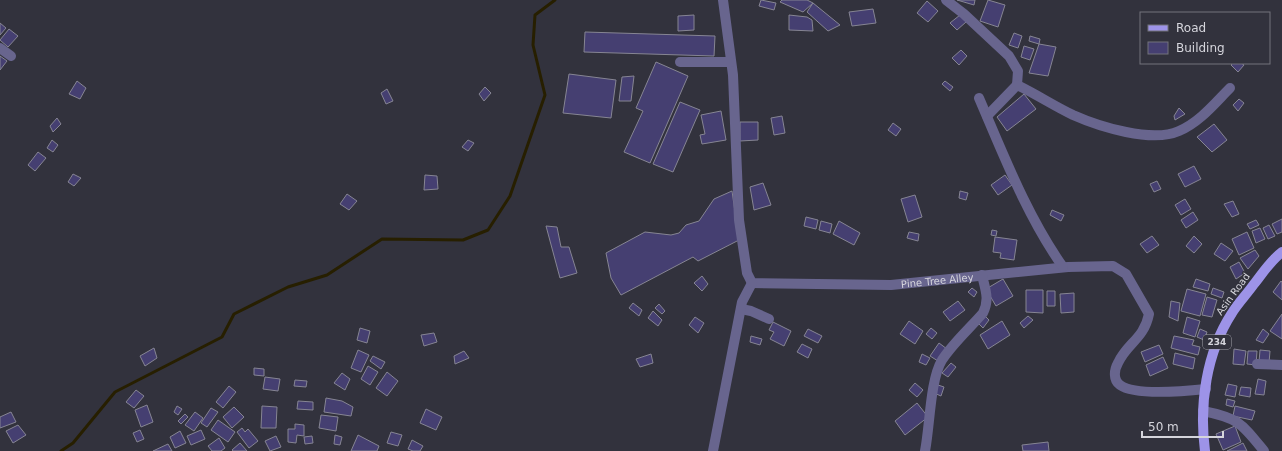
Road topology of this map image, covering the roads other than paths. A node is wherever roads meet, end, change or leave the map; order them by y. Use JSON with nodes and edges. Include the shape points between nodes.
{"nodes":[{"id":1,"x":723,"y":0,"type":"edge"},
{"id":2,"x":946,"y":0,"type":"edge"},
{"id":3,"x":0,"y":48,"type":"edge"},
{"id":4,"x":11,"y":56,"type":"dead end"},
{"id":5,"x":680,"y":62,"type":"dead end"},
{"id":6,"x":731,"y":62,"type":"junction"},
{"id":7,"x":1017,"y":85,"type":"junction"},
{"id":8,"x":1230,"y":88,"type":"dead end"},
{"id":9,"x":980,"y":98,"type":"dead end"},
{"id":10,"x":987,"y":116,"type":"junction"},
{"id":11,"x":1282,"y":252,"type":"edge"},
{"id":12,"x":1063,"y":267,"type":"junction"},
{"id":13,"x":982,"y":275,"type":"junction"},
{"id":14,"x":752,"y":283,"type":"junction"},
{"id":15,"x":741,"y":309,"type":"junction"},
{"id":16,"x":769,"y":319,"type":"dead end"},
{"id":17,"x":1257,"y":364,"type":"dead end"},
{"id":18,"x":1282,"y":366,"type":"edge"},
{"id":19,"x":1206,"y":389,"type":"junction"},
{"id":20,"x":1203,"y":411,"type":"junction"},
{"id":21,"x":713,"y":451,"type":"edge"},
{"id":22,"x":925,"y":451,"type":"edge"},
{"id":23,"x":1205,"y":451,"type":"edge"},
{"id":24,"x":1264,"y":451,"type":"edge"}],
"edges":[{"from":1,"to":6,"type":"street"},
{"from":2,"to":7,"type":"street","via":[[1009,56],[1018,71]]},
{"from":3,"to":4,"type":"street"},
{"from":5,"to":6,"type":"street"},
{"from":6,"to":14,"type":"street","via":[[739,220],[747,273]]},
{"from":7,"to":8,"type":"street","via":[[1080,118],[1127,132],[1155,136],[1168,135],[1195,122]]},
{"from":7,"to":10,"type":"street"},
{"from":9,"to":10,"type":"street"},
{"from":10,"to":12,"type":"street","via":[[1040,231]]},
{"from":11,"to":19,"type":"main road","name":"Asin Road","number":"234","via":[[1265,270],[1225,325],[1210,359]]},
{"from":12,"to":13,"type":"street","name":"Pine Tree Alley"},
{"from":12,"to":19,"type":"street","name":"Pine Tree Alley","via":[[1119,268],[1126,274],[1145,305],[1149,314],[1147,324],[1118,363],[1115,373],[1119,385],[1136,390],[1176,392]]},
{"from":13,"to":14,"type":"street","name":"Pine Tree Alley","via":[[891,285]]},
{"from":13,"to":22,"type":"street","via":[[988,297],[986,307],[939,366]]},
{"from":14,"to":15,"type":"street"},
{"from":15,"to":16,"type":"street"},
{"from":15,"to":21,"type":"street"},
{"from":17,"to":18,"type":"street"},
{"from":19,"to":20,"type":"main road","name":"Asin Road","number":"234"},
{"from":20,"to":23,"type":"main road","name":"Asin Road","number":"234","via":[[1202,433]]},
{"from":20,"to":24,"type":"street","via":[[1227,416],[1245,427]]}]}
